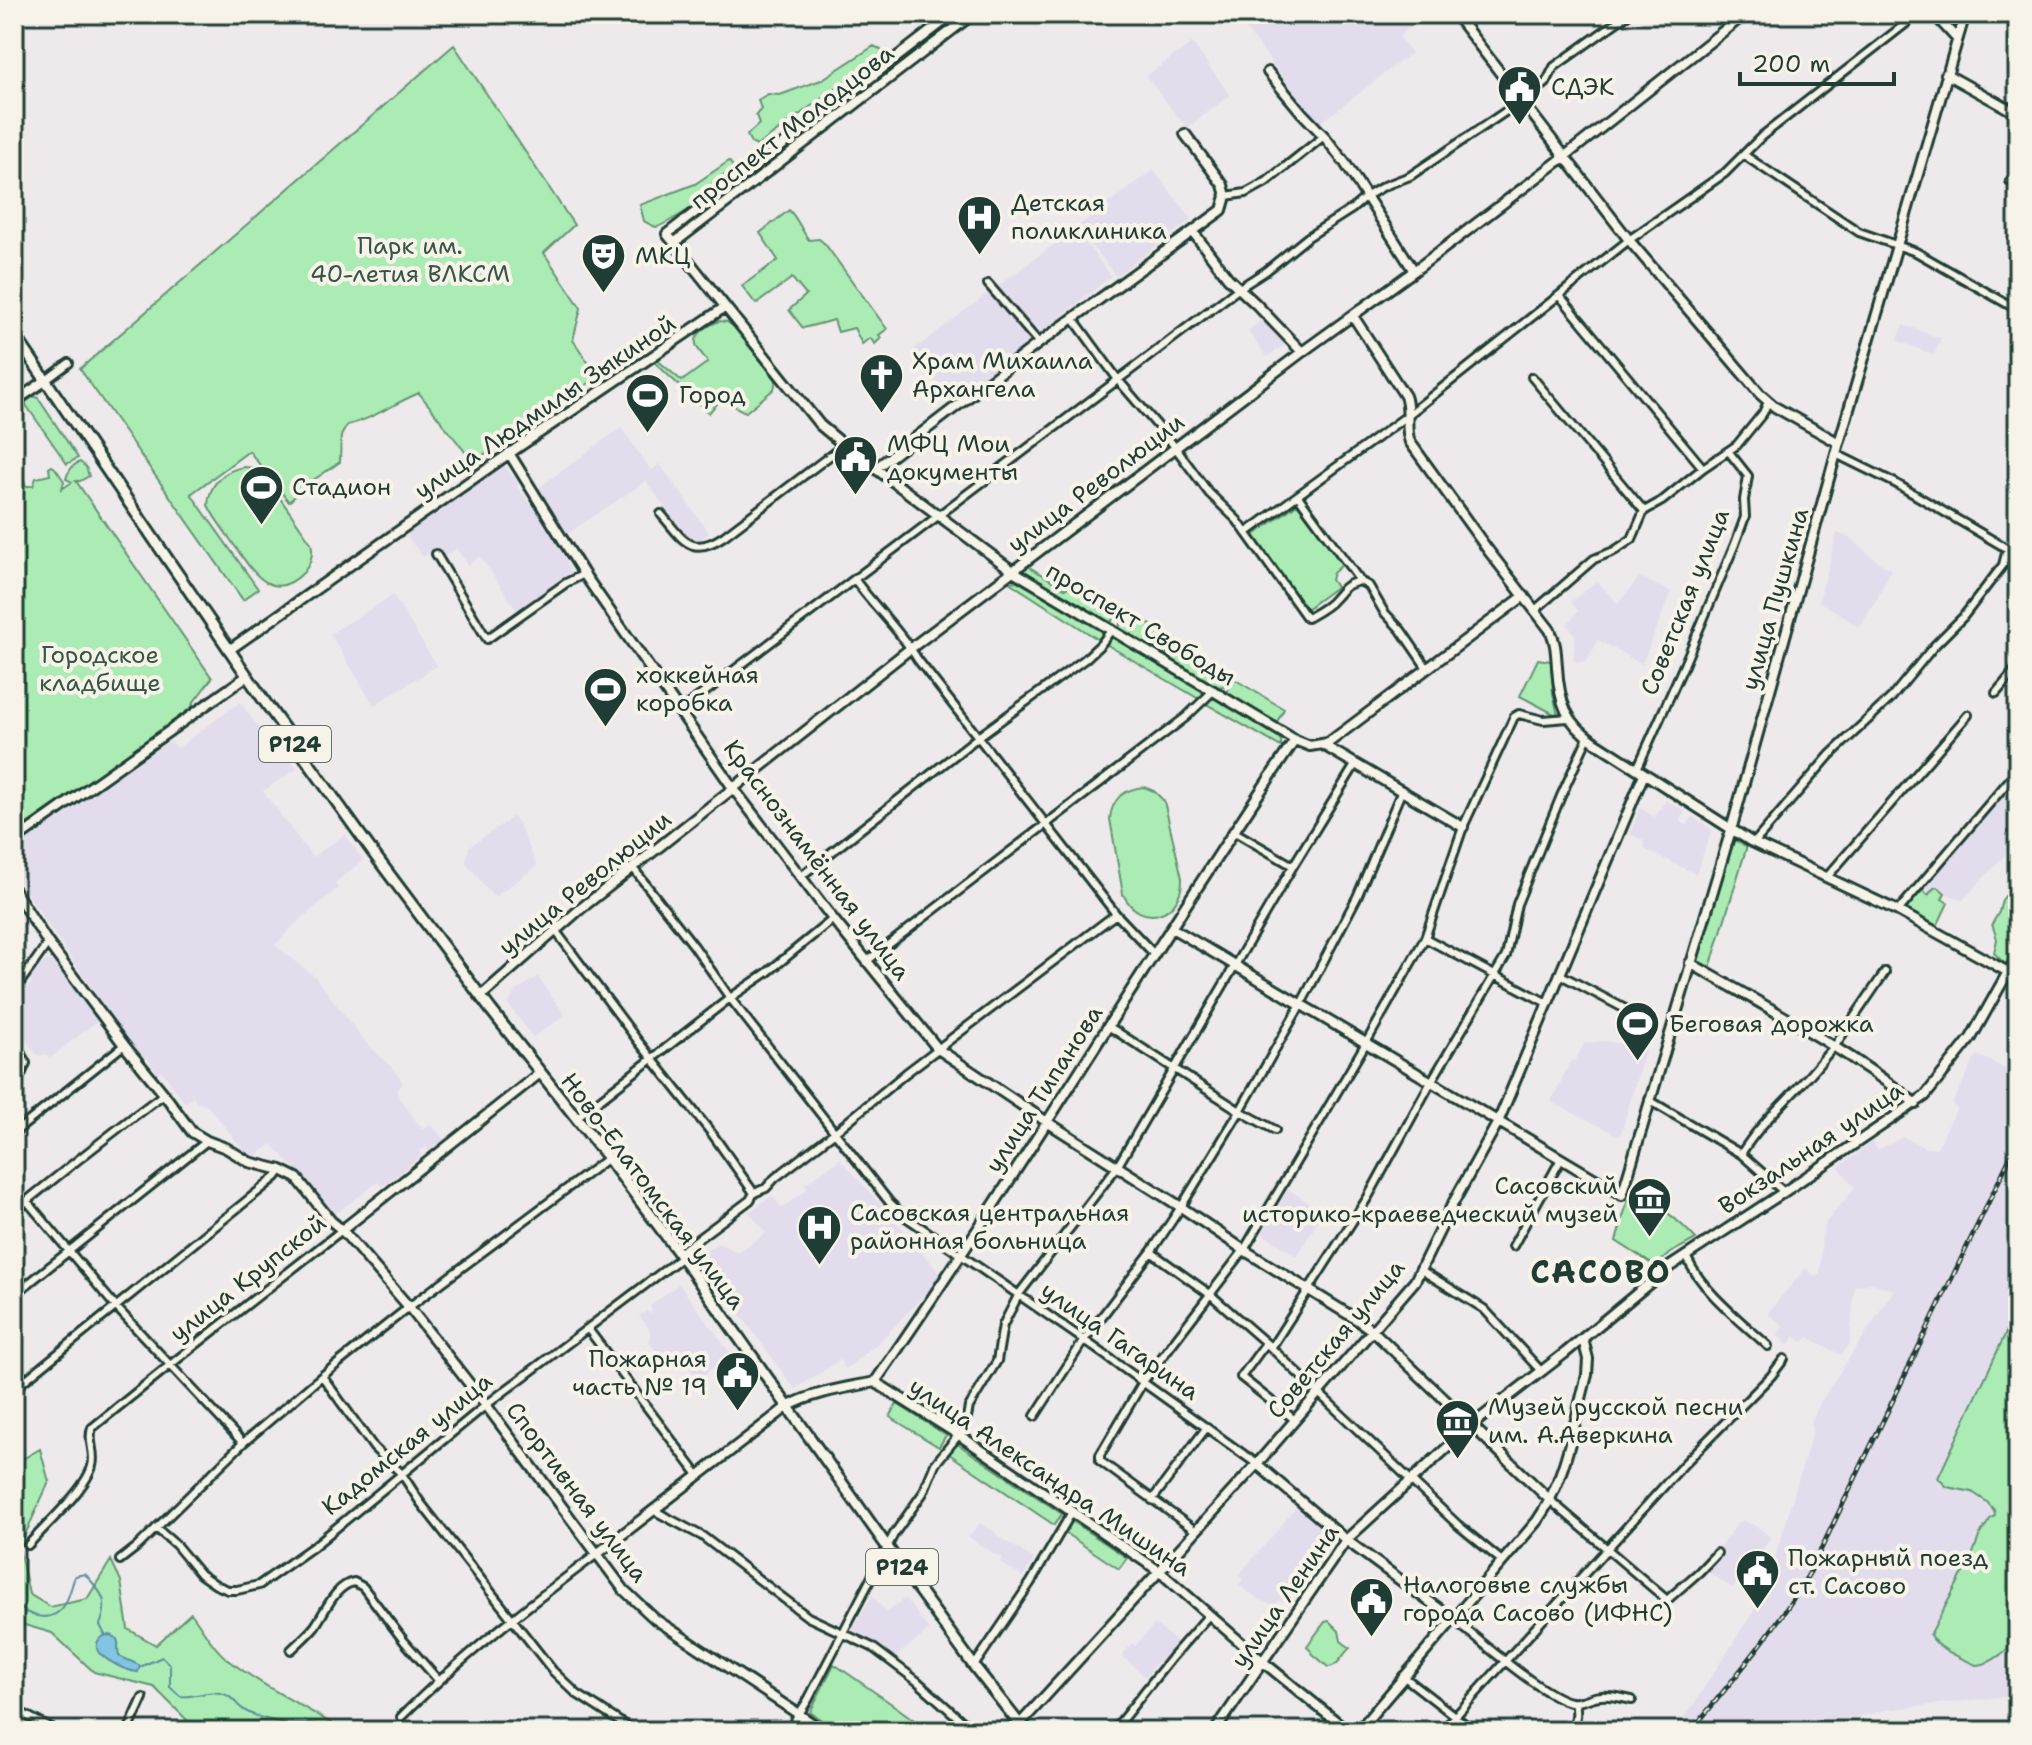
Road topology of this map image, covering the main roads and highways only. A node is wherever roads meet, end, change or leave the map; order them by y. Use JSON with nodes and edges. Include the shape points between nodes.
{"nodes":[{"id":1,"x":14,"y":334,"type":"edge"},
{"id":2,"x":1019,"y":1729,"type":"edge"}],
"edges":[{"from":1,"to":2,"type":"main road","name":"Ново-Елатомская улица","number":"Р124","via":[[374,854],[680,1255]]}]}
